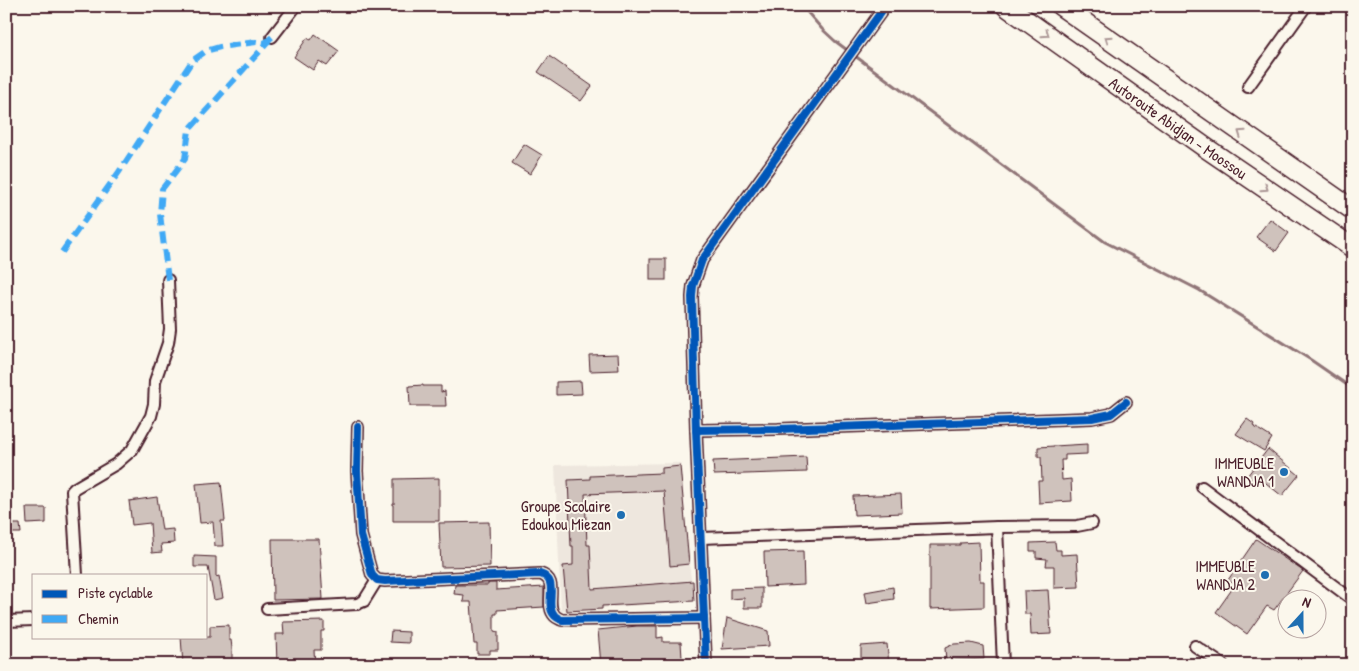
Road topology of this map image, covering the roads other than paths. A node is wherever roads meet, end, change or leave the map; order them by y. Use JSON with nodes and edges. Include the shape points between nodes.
{"nodes":[{"id":1,"x":296,"y":6,"type":"edge"},
{"id":2,"x":1006,"y":6,"type":"edge"},
{"id":3,"x":1061,"y":6,"type":"edge"},
{"id":4,"x":1306,"y":6,"type":"edge"},
{"id":5,"x":881,"y":12,"type":"dead end"},
{"id":6,"x":272,"y":37,"type":"dead end"},
{"id":7,"x":1248,"y":87,"type":"dead end"},
{"id":8,"x":1353,"y":210,"type":"edge"},
{"id":9,"x":1353,"y":248,"type":"edge"},
{"id":10,"x":168,"y":280,"type":"dead end"},
{"id":11,"x":1126,"y":402,"type":"dead end"},
{"id":12,"x":358,"y":427,"type":"dead end"},
{"id":13,"x":696,"y":430,"type":"junction"},
{"id":14,"x":1202,"y":487,"type":"dead end"},
{"id":15,"x":1092,"y":522,"type":"dead end"},
{"id":16,"x":997,"y":527,"type":"junction"},
{"id":17,"x":701,"y":538,"type":"junction"},
{"id":18,"x":77,"y":574,"type":"edge"},
{"id":19,"x":377,"y":580,"type":"junction"},
{"id":20,"x":1353,"y":600,"type":"edge"},
{"id":21,"x":267,"y":609,"type":"dead end"},
{"id":22,"x":704,"y":618,"type":"junction"},
{"id":23,"x":32,"y":620,"type":"edge"},
{"id":24,"x":6,"y":621,"type":"edge"},
{"id":25,"x":1195,"y":646,"type":"dead end"},
{"id":26,"x":706,"y":665,"type":"edge"},
{"id":27,"x":1003,"y":665,"type":"edge"},
{"id":28,"x":1223,"y":665,"type":"edge"}],
"edges":[{"from":1,"to":6,"type":"street"},
{"from":2,"to":9,"type":"highway","name":"Autoroute Abidjan - Moossou","one_way":true},
{"from":8,"to":3,"type":"highway","name":"Autoroute Abidjan - Moossou","one_way":true},
{"from":4,"to":7,"type":"street"},
{"from":5,"to":13,"type":"street","via":[[702,260],[693,286]]},
{"from":10,"to":18,"type":"street","via":[[170,329],[155,381],[150,416],[132,450],[116,464],[72,491]]},
{"from":11,"to":13,"type":"street","via":[[1111,414],[1092,418]]},
{"from":12,"to":19,"type":"street","via":[[356,471],[361,536],[372,575]]},
{"from":13,"to":17,"type":"street"},
{"from":14,"to":20,"type":"street"},
{"from":15,"to":16,"type":"street","via":[[1077,526]]},
{"from":16,"to":17,"type":"street"},
{"from":16,"to":27,"type":"street"},
{"from":17,"to":22,"type":"street"},
{"from":19,"to":21,"type":"street","via":[[364,601],[357,604]]},
{"from":19,"to":22,"type":"street","via":[[540,574],[551,582],[551,608],[562,620]]},
{"from":22,"to":26,"type":"street"},
{"from":23,"to":24,"type":"street"},
{"from":25,"to":28,"type":"street"}]}
